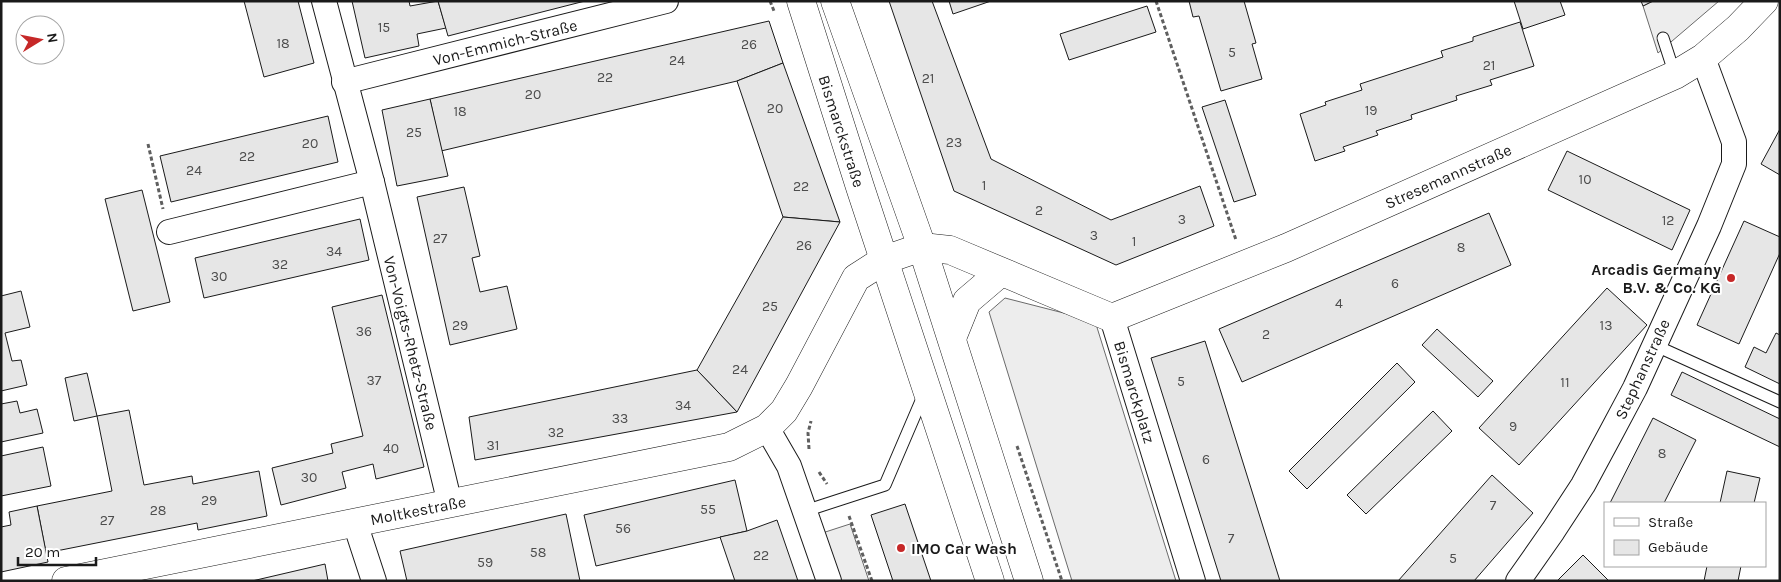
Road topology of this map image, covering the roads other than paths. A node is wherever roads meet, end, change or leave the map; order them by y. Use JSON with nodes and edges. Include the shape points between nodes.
{"nodes":[{"id":1,"x":324,"y":1,"type":"edge"},
{"id":2,"x":666,"y":1,"type":"edge"},
{"id":3,"x":801,"y":1,"type":"edge"},
{"id":4,"x":835,"y":1,"type":"edge"},
{"id":5,"x":1764,"y":1,"type":"edge"},
{"id":6,"x":1663,"y":38,"type":"dead end"},
{"id":7,"x":1703,"y":58,"type":"junction"},
{"id":8,"x":1675,"y":75,"type":"junction"},
{"id":9,"x":344,"y":82,"type":"junction"},
{"id":10,"x":372,"y":182,"type":"junction"},
{"id":11,"x":169,"y":232,"type":"road end"},
{"id":12,"x":922,"y":247,"type":"junction"},
{"id":13,"x":884,"y":260,"type":"junction"},
{"id":14,"x":1001,"y":272,"type":"junction"},
{"id":15,"x":1112,"y":318,"type":"junction"},
{"id":16,"x":952,"y":338,"type":"junction"},
{"id":17,"x":1654,"y":345,"type":"junction"},
{"id":18,"x":926,"y":388,"type":"junction"},
{"id":19,"x":1780,"y":402,"type":"edge"},
{"id":20,"x":767,"y":428,"type":"junction"},
{"id":21,"x":450,"y":504,"type":"junction"},
{"id":22,"x":804,"y":512,"type":"junction"},
{"id":23,"x":355,"y":523,"type":"junction"},
{"id":24,"x":66,"y":581,"type":"edge"},
{"id":25,"x":374,"y":581,"type":"edge"},
{"id":26,"x":829,"y":581,"type":"edge"},
{"id":27,"x":990,"y":581,"type":"edge"},
{"id":28,"x":1029,"y":581,"type":"edge"},
{"id":29,"x":1192,"y":581,"type":"edge"},
{"id":30,"x":1518,"y":581,"type":"edge"}],
"edges":[{"from":1,"to":9,"type":"street","name":"Von-Voigts-Rhetz-Straße"},
{"from":2,"to":9,"type":"street","name":"Von-Emmich-Straße"},
{"from":3,"to":13,"type":"street","name":"Bismarckstraße"},
{"from":4,"to":12,"type":"street"},
{"from":5,"to":7,"type":"street","name":"Stresemannstraße"},
{"from":6,"to":8,"type":"lane"},
{"from":7,"to":8,"type":"street","name":"Stresemannstraße"},
{"from":7,"to":17,"type":"street","name":"Stephanstraße","via":[[1734,142],[1734,164]]},
{"from":8,"to":15,"type":"street","name":"Stresemannstraße","via":[[1286,248]]},
{"from":9,"to":10,"type":"street","name":"Von-Voigts-Rhetz-Straße"},
{"from":10,"to":11,"type":"street"},
{"from":10,"to":21,"type":"street","name":"Von-Voigts-Rhetz-Straße"},
{"from":12,"to":13,"type":"street","name":"Bismarckplatz"},
{"from":12,"to":14,"type":"street","name":"Bismarckplatz","via":[[950,250]]},
{"from":12,"to":16,"type":"street"},
{"from":13,"to":18,"type":"street"},
{"from":13,"to":20,"type":"street","name":"Bismarckplatz","via":[[856,278],[800,386],[784,411]]},
{"from":14,"to":15,"type":"street","name":"Bismarckplatz"},
{"from":14,"to":16,"type":"street","via":[[967,301]]},
{"from":15,"to":29,"type":"street","name":"Bismarckplatz"},
{"from":16,"to":28,"type":"street"},
{"from":17,"to":19,"type":"lane"},
{"from":17,"to":30,"type":"street","name":"Stephanstraße","via":[[1583,485]]},
{"from":18,"to":22,"type":"lane","via":[[885,485]]},
{"from":18,"to":27,"type":"street"},
{"from":20,"to":21,"type":"street","name":"Moltkestraße","via":[[729,447]]},
{"from":20,"to":22,"type":"street","via":[[789,466]]},
{"from":21,"to":23,"type":"street","name":"Moltkestraße"},
{"from":22,"to":26,"type":"street"},
{"from":23,"to":24,"type":"street","name":"Moltkestraße"},
{"from":23,"to":25,"type":"street"}]}
